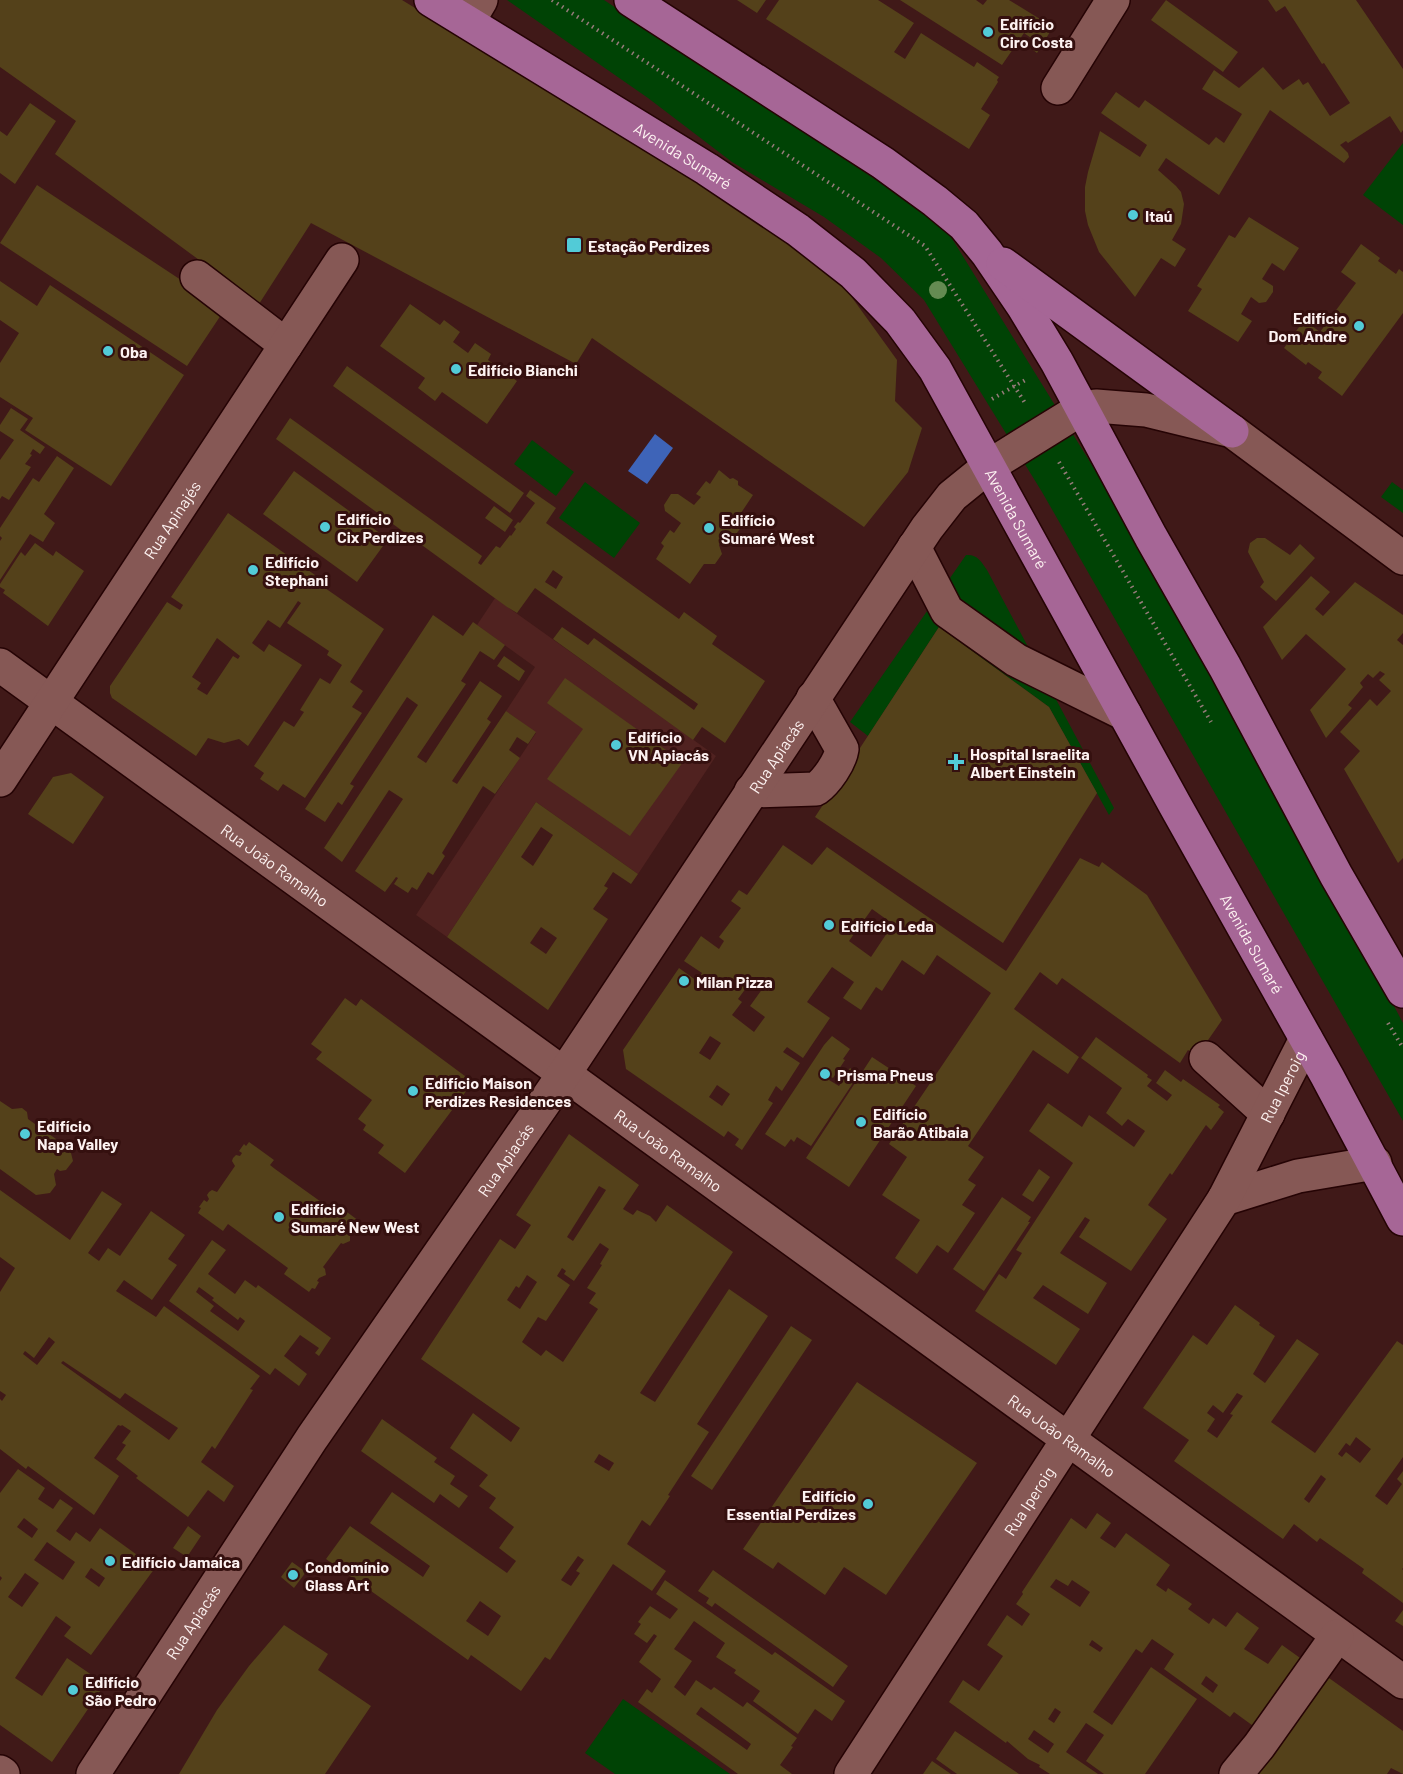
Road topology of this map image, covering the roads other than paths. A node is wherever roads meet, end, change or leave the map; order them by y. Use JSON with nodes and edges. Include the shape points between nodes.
{"nodes":[{"id":1,"x":431,"y":0,"type":"edge"},
{"id":2,"x":631,"y":0,"type":"edge"},
{"id":3,"x":1113,"y":0,"type":"edge"},
{"id":4,"x":475,"y":11,"type":"edge"},
{"id":5,"x":1058,"y":88,"type":"dead end"},
{"id":6,"x":987,"y":253,"type":"junction"},
{"id":7,"x":342,"y":260,"type":"dead end"},
{"id":8,"x":197,"y":277,"type":"dead end"},
{"id":9,"x":286,"y":345,"type":"junction"},
{"id":10,"x":1081,"y":409,"type":"junction"},
{"id":11,"x":1232,"y":431,"type":"junction"},
{"id":12,"x":989,"y":466,"type":"junction"},
{"id":13,"x":914,"y":547,"type":"junction"},
{"id":14,"x":1403,"y":558,"type":"edge"},
{"id":15,"x":0,"y":665,"type":"edge"},
{"id":16,"x":813,"y":698,"type":"junction"},
{"id":17,"x":52,"y":702,"type":"junction"},
{"id":18,"x":1125,"y":714,"type":"junction"},
{"id":19,"x":0,"y":780,"type":"edge"},
{"id":20,"x":751,"y":791,"type":"junction"},
{"id":21,"x":1403,"y":991,"type":"edge"},
{"id":22,"x":1306,"y":1039,"type":"junction"},
{"id":23,"x":1206,"y":1058,"type":"dead end"},
{"id":24,"x":564,"y":1074,"type":"junction"},
{"id":25,"x":1268,"y":1114,"type":"junction"},
{"id":26,"x":1375,"y":1163,"type":"junction"},
{"id":27,"x":1224,"y":1199,"type":"junction"},
{"id":28,"x":1403,"y":1218,"type":"edge"},
{"id":29,"x":1068,"y":1440,"type":"junction"},
{"id":30,"x":1337,"y":1636,"type":"junction"},
{"id":31,"x":1403,"y":1682,"type":"edge"},
{"id":32,"x":93,"y":1774,"type":"edge"},
{"id":33,"x":851,"y":1774,"type":"edge"},
{"id":34,"x":1236,"y":1774,"type":"edge"}],
"edges":[{"from":1,"to":4,"type":"main road","name":"Avenida Sumaré"},
{"from":2,"to":6,"type":"main road","via":[[883,163],[964,225]]},
{"from":3,"to":5,"type":"street"},
{"from":4,"to":12,"type":"main road","name":"Avenida Sumaré","via":[[798,230],[853,273],[900,321],[935,369]]},
{"from":6,"to":10,"type":"main road","via":[[1051,353]]},
{"from":6,"to":11,"type":"main road"},
{"from":7,"to":9,"type":"street","name":"Rua Apinajés"},
{"from":8,"to":9,"type":"street"},
{"from":9,"to":17,"type":"street","name":"Rua Apinajés"},
{"from":10,"to":11,"type":"street","via":[[1096,406],[1146,410]]},
{"from":10,"to":12,"type":"street","name":"Rua Apiacás"},
{"from":10,"to":21,"type":"main road"},
{"from":11,"to":14,"type":"street"},
{"from":12,"to":13,"type":"street","name":"Rua Apiacás","via":[[952,496]]},
{"from":12,"to":18,"type":"main road","name":"Avenida Sumaré"},
{"from":13,"to":16,"type":"street","name":"Rua Apiacás"},
{"from":13,"to":18,"type":"street","via":[[947,611],[1016,660]]},
{"from":15,"to":17,"type":"street","name":"Rua João Ramalho"},
{"from":16,"to":20,"type":"street","name":"Rua Apiacás"},
{"from":16,"to":20,"type":"street","via":[[842,749],[841,756],[816,789]]},
{"from":17,"to":19,"type":"street","name":"Rua Apinajés"},
{"from":17,"to":24,"type":"street","name":"Rua João Ramalho"},
{"from":18,"to":22,"type":"main road","name":"Avenida Sumaré"},
{"from":20,"to":24,"type":"street","name":"Rua Apiacás"},
{"from":22,"to":25,"type":"street","name":"Rua Iperoig"},
{"from":22,"to":26,"type":"main road","name":"Avenida Sumaré"},
{"from":23,"to":25,"type":"street"},
{"from":24,"to":29,"type":"street","name":"Rua João Ramalho"},
{"from":24,"to":32,"type":"street","name":"Rua Apiacás","via":[[312,1438]]},
{"from":25,"to":27,"type":"street","name":"Rua Iperoig"},
{"from":26,"to":27,"type":"street","via":[[1298,1176]]},
{"from":26,"to":28,"type":"main road","name":"Avenida Sumaré"},
{"from":27,"to":29,"type":"street","name":"Rua Iperoig"},
{"from":29,"to":30,"type":"street","name":"Rua João Ramalho"},
{"from":29,"to":33,"type":"street","name":"Rua Iperoig"},
{"from":30,"to":31,"type":"street","name":"Rua João Ramalho"},
{"from":30,"to":34,"type":"street"}]}
